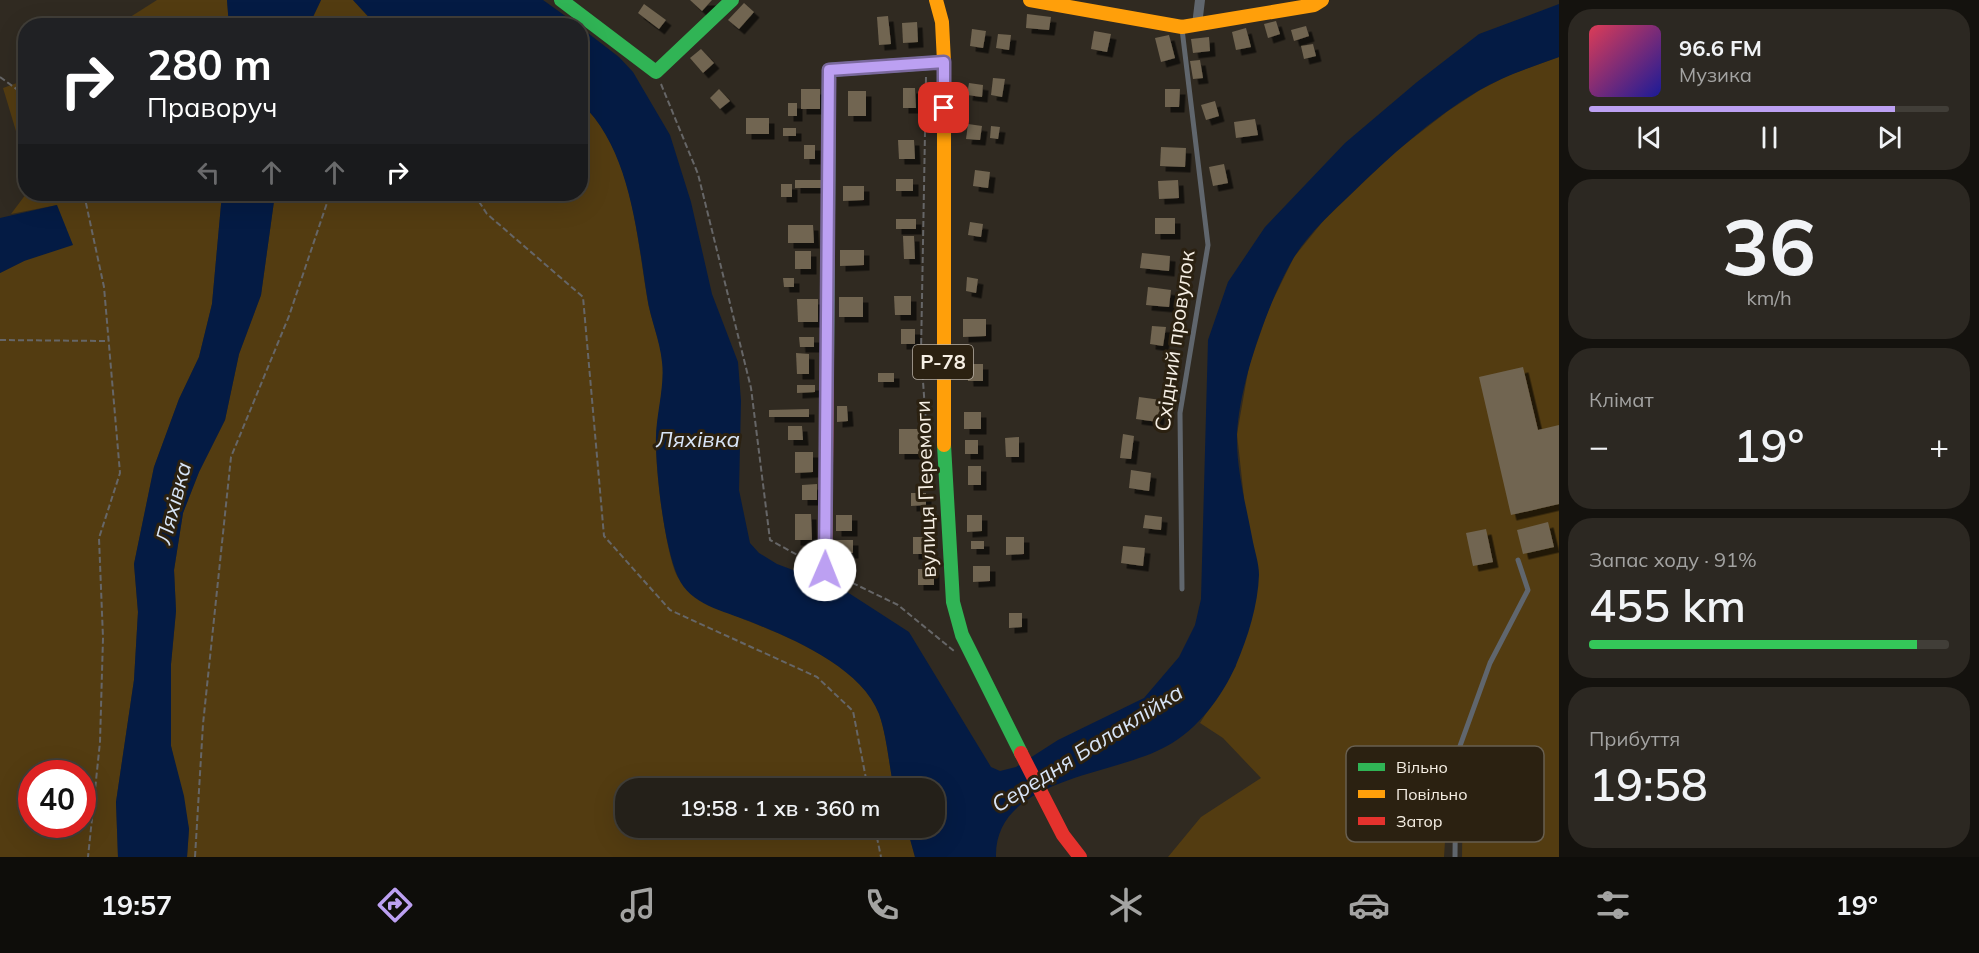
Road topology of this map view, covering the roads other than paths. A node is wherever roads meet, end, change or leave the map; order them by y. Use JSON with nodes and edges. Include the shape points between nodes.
{"nodes":[{"id":1,"x":561,"y":0,"type":"edge"},
{"id":2,"x":732,"y":0,"type":"edge"},
{"id":3,"x":936,"y":0,"type":"edge"},
{"id":4,"x":1030,"y":0,"type":"edge"},
{"id":5,"x":1200,"y":0,"type":"edge"},
{"id":6,"x":1322,"y":0,"type":"edge"},
{"id":7,"x":585,"y":18,"type":"edge"},
{"id":8,"x":588,"y":20,"type":"edge"},
{"id":9,"x":1197,"y":25,"type":"junction"},
{"id":10,"x":1182,"y":27,"type":"junction"},
{"id":11,"x":944,"y":62,"type":"junction"},
{"id":12,"x":1518,"y":560,"type":"dead end"},
{"id":13,"x":825,"y":570,"type":"road end"},
{"id":14,"x":1182,"y":589,"type":"dead end"},
{"id":15,"x":1460,"y":746,"type":"edge"},
{"id":16,"x":1455,"y":842,"type":"edge"},
{"id":17,"x":1080,"y":857,"type":"edge"},
{"id":18,"x":1455,"y":857,"type":"edge"}],
"edges":[{"from":1,"to":7,"type":"street"},
{"from":2,"to":8,"type":"street","via":[[656,72]]},
{"from":3,"to":11,"type":"street","name":"вулиця Перемоги","number":"Р-78","via":[[942,22]]},
{"from":4,"to":10,"type":"street"},
{"from":5,"to":9,"type":"street"},
{"from":6,"to":9,"type":"street","via":[[1314,5]]},
{"from":9,"to":10,"type":"street"},
{"from":10,"to":14,"type":"lane","name":"Східний провулок","via":[[1208,245],[1180,413]]},
{"from":11,"to":13,"type":"street","via":[[829,70]]},
{"from":11,"to":17,"type":"street","name":"вулиця Перемоги","number":"Р-78","via":[[946,541],[953,602],[962,635],[1001,715],[1063,835]]},
{"from":12,"to":15,"type":"lane","via":[[1528,590],[1490,663]]},
{"from":16,"to":18,"type":"lane"}]}
